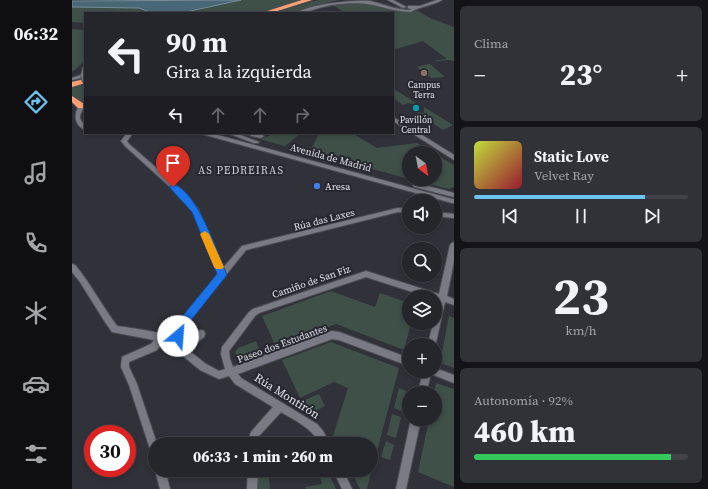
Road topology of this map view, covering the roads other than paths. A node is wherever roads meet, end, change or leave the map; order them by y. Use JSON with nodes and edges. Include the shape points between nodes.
{"nodes":[{"id":1,"x":309,"y":0,"type":"edge"},
{"id":2,"x":390,"y":0,"type":"edge"},
{"id":3,"x":440,"y":0,"type":"edge"},
{"id":4,"x":402,"y":7,"type":"junction"},
{"id":5,"x":388,"y":8,"type":"junction"},
{"id":6,"x":267,"y":12,"type":"edge"},
{"id":7,"x":301,"y":12,"type":"edge"},
{"id":8,"x":84,"y":79,"type":"edge"},
{"id":9,"x":84,"y":79,"type":"edge"},
{"id":10,"x":72,"y":80,"type":"edge"},
{"id":11,"x":72,"y":84,"type":"edge"},
{"id":12,"x":72,"y":98,"type":"edge"},
{"id":13,"x":79,"y":109,"type":"edge"},
{"id":14,"x":394,"y":120,"type":"edge"},
{"id":15,"x":72,"y":121,"type":"edge"},
{"id":16,"x":79,"y":123,"type":"junction"},
{"id":17,"x":84,"y":127,"type":"edge"},
{"id":18,"x":129,"y":134,"type":"edge"},
{"id":19,"x":208,"y":134,"type":"edge"},
{"id":20,"x":225,"y":134,"type":"edge"},
{"id":21,"x":233,"y":134,"type":"edge"},
{"id":22,"x":252,"y":135,"type":"dead end"},
{"id":23,"x":261,"y":136,"type":"dead end"},
{"id":24,"x":256,"y":142,"type":"junction"},
{"id":25,"x":454,"y":158,"type":"edge"},
{"id":26,"x":454,"y":199,"type":"edge"},
{"id":27,"x":402,"y":210,"type":"edge"},
{"id":28,"x":442,"y":215,"type":"edge"},
{"id":29,"x":454,"y":216,"type":"edge"},
{"id":30,"x":454,"y":245,"type":"edge"},
{"id":31,"x":74,"y":269,"type":"edge"},
{"id":32,"x":222,"y":275,"type":"junction"},
{"id":33,"x":415,"y":290,"type":"edge"},
{"id":34,"x":442,"y":299,"type":"joint"},
{"id":35,"x":454,"y":302,"type":"edge"},
{"id":36,"x":201,"y":334,"type":"dead end"},
{"id":37,"x":162,"y":337,"type":"junction"},
{"id":38,"x":179,"y":347,"type":"junction"},
{"id":39,"x":402,"y":359,"type":"edge"},
{"id":40,"x":231,"y":373,"type":"junction"},
{"id":41,"x":442,"y":375,"type":"edge"},
{"id":42,"x":454,"y":379,"type":"edge"},
{"id":43,"x":280,"y":406,"type":"junction"},
{"id":44,"x":414,"y":426,"type":"edge"},
{"id":45,"x":150,"y":437,"type":"edge"},
{"id":46,"x":254,"y":437,"type":"edge"},
{"id":47,"x":322,"y":437,"type":"edge"},
{"id":48,"x":162,"y":477,"type":"edge"},
{"id":49,"x":253,"y":477,"type":"edge"},
{"id":50,"x":341,"y":477,"type":"edge"},
{"id":51,"x":165,"y":489,"type":"edge"},
{"id":52,"x":252,"y":489,"type":"edge"},
{"id":53,"x":347,"y":489,"type":"edge"},
{"id":54,"x":401,"y":489,"type":"edge"}],
"edges":[{"from":1,"to":6,"type":"highway"},
{"from":2,"to":4,"type":"street"},
{"from":3,"to":4,"type":"street","via":[[412,10]]},
{"from":4,"to":5,"type":"street"},
{"from":4,"to":5,"type":"street"},
{"from":5,"to":7,"type":"street","via":[[368,2],[345,1],[320,5]]},
{"from":8,"to":10,"type":"street"},
{"from":9,"to":11,"type":"highway"},
{"from":12,"to":13,"type":"highway"},
{"from":13,"to":16,"type":"street"},
{"from":14,"to":25,"type":"street"},
{"from":15,"to":16,"type":"street"},
{"from":16,"to":17,"type":"street"},
{"from":18,"to":32,"type":"street","via":[[124,140],[127,145],[182,194],[196,211]]},
{"from":19,"to":26,"type":"street","name":"Avenida de Madrid"},
{"from":20,"to":24,"type":"street","name":"Avenida de Madrid"},
{"from":21,"to":24,"type":"street"},
{"from":22,"to":23,"type":"street"},
{"from":24,"to":26,"type":"street","name":"Avenida de Madrid"},
{"from":27,"to":32,"type":"street","name":"Rúa das Laxes","via":[[244,248]]},
{"from":28,"to":29,"type":"street"},
{"from":30,"to":34,"type":"street"},
{"from":31,"to":37,"type":"street","via":[[115,329]]},
{"from":32,"to":38,"type":"street","via":[[184,321]]},
{"from":33,"to":40,"type":"street","name":"Camiño de San Fiz","via":[[366,274],[256,311],[225,350]]},
{"from":34,"to":35,"type":"street"},
{"from":36,"to":38,"type":"street"},
{"from":37,"to":38,"type":"street"},
{"from":37,"to":45,"type":"street","via":[[154,347],[124,360]]},
{"from":38,"to":40,"type":"street","via":[[203,368],[219,375]]},
{"from":39,"to":40,"type":"street","name":"Paseo dos Estudantes","via":[[332,335]]},
{"from":40,"to":43,"type":"street","name":"Rúa Montirón","via":[[238,381]]},
{"from":41,"to":42,"type":"street"},
{"from":43,"to":46,"type":"street"},
{"from":43,"to":47,"type":"street","name":"Rúa Montirón","via":[[314,427]]},
{"from":44,"to":54,"type":"street"},
{"from":48,"to":51,"type":"street"},
{"from":49,"to":52,"type":"street"},
{"from":50,"to":53,"type":"street"}]}
